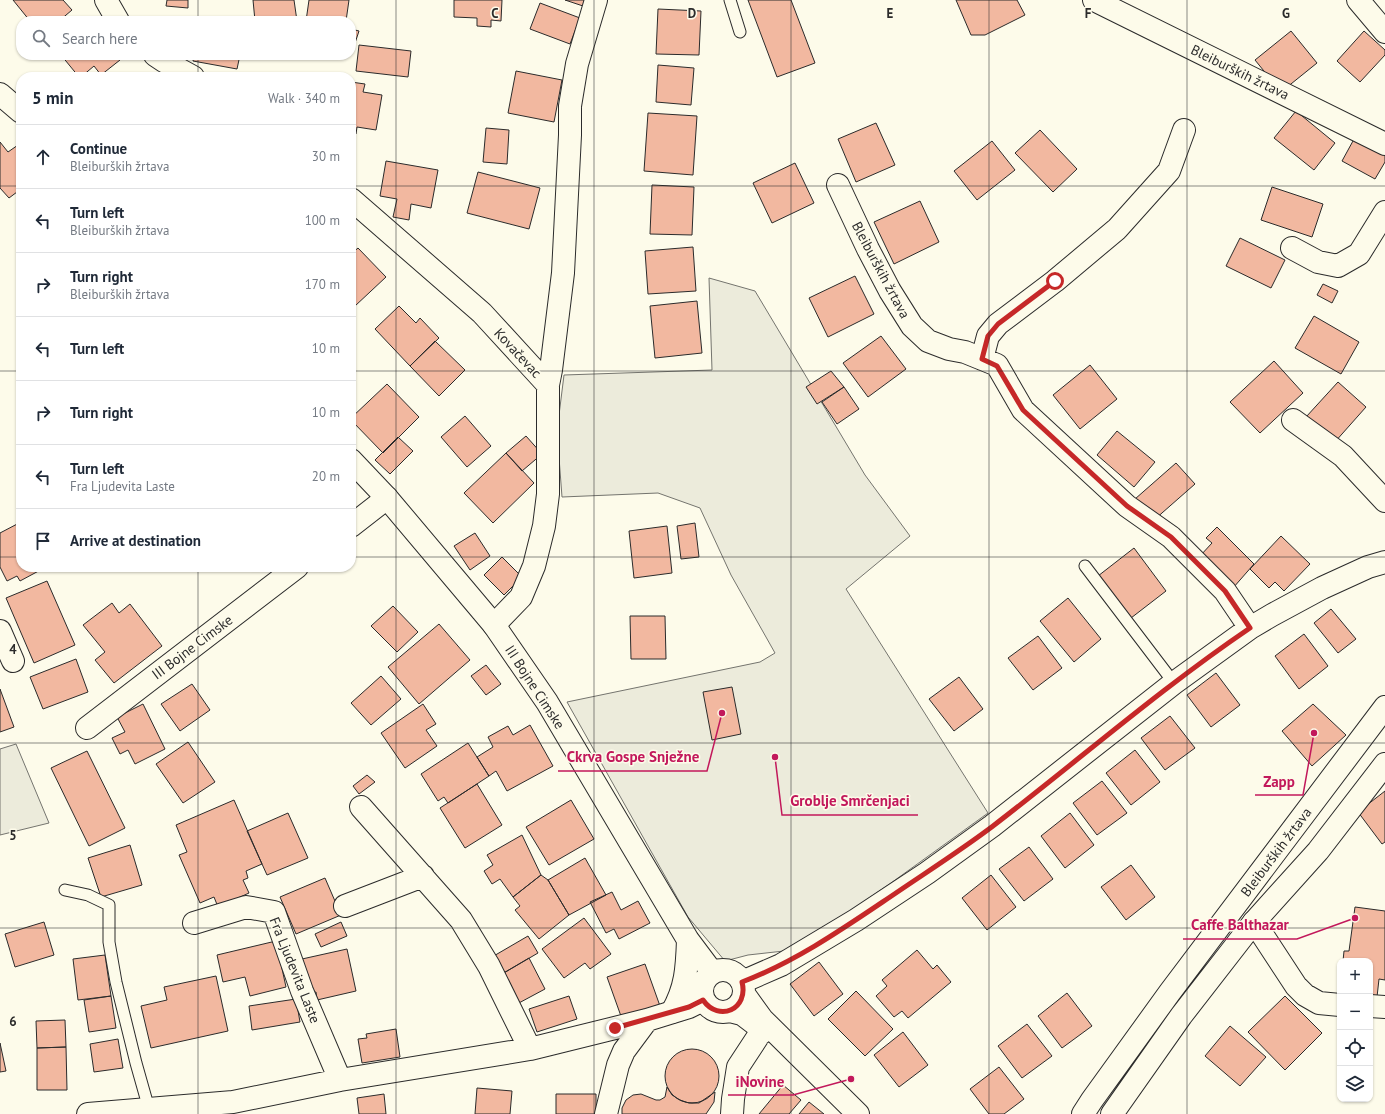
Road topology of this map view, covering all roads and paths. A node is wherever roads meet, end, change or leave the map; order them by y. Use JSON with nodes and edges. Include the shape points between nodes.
{"nodes":[{"id":1,"x":106,"y":0,"type":"edge"},
{"id":2,"x":596,"y":0,"type":"edge"},
{"id":3,"x":730,"y":0,"type":"edge"},
{"id":4,"x":1094,"y":0,"type":"edge"},
{"id":5,"x":1358,"y":0,"type":"edge"},
{"id":6,"x":115,"y":16,"type":"edge"},
{"id":7,"x":740,"y":32,"type":"dead end"},
{"id":8,"x":1385,"y":32,"type":"edge"},
{"id":9,"x":162,"y":60,"type":"edge"},
{"id":10,"x":184,"y":72,"type":"edge"},
{"id":11,"x":0,"y":94,"type":"edge"},
{"id":12,"x":16,"y":108,"type":"edge"},
{"id":13,"x":1184,"y":130,"type":"dead end"},
{"id":14,"x":1385,"y":144,"type":"edge"},
{"id":15,"x":838,"y":185,"type":"dead end"},
{"id":16,"x":356,"y":203,"type":"edge"},
{"id":17,"x":1385,"y":212,"type":"edge"},
{"id":18,"x":1292,"y":248,"type":"dead end"},
{"id":19,"x":982,"y":359,"type":"junction"},
{"id":20,"x":548,"y":385,"type":"junction"},
{"id":21,"x":1293,"y":420,"type":"dead end"},
{"id":22,"x":356,"y":465,"type":"edge"},
{"id":23,"x":387,"y":498,"type":"junction"},
{"id":24,"x":1385,"y":502,"type":"edge"},
{"id":25,"x":356,"y":522,"type":"edge"},
{"id":26,"x":1085,"y":566,"type":"dead end"},
{"id":27,"x":1379,"y":566,"type":"edge"},
{"id":28,"x":290,"y":572,"type":"edge"},
{"id":29,"x":494,"y":625,"type":"junction"},
{"id":30,"x":1250,"y":628,"type":"junction"},
{"id":31,"x":0,"y":631,"type":"edge"},
{"id":32,"x":13,"y":661,"type":"dead end"},
{"id":33,"x":1174,"y":683,"type":"junction"},
{"id":34,"x":1385,"y":707,"type":"edge"},
{"id":35,"x":87,"y":728,"type":"dead end"},
{"id":36,"x":1385,"y":764,"type":"edge"},
{"id":37,"x":361,"y":807,"type":"dead end"},
{"id":38,"x":423,"y":876,"type":"junction"},
{"id":39,"x":65,"y":890,"type":"dead end"},
{"id":40,"x":345,"y":906,"type":"dead end"},
{"id":41,"x":1254,"y":922,"type":"junction"},
{"id":42,"x":194,"y":923,"type":"dead end"},
{"id":43,"x":688,"y":940,"type":"junction"},
{"id":44,"x":712,"y":972,"type":"junction"},
{"id":45,"x":743,"y":988,"type":"junction"},
{"id":46,"x":703,"y":1000,"type":"junction"},
{"id":47,"x":1337,"y":1005,"type":"edge"},
{"id":48,"x":1373,"y":1006,"type":"edge"},
{"id":49,"x":1385,"y":1007,"type":"edge"},
{"id":50,"x":730,"y":1011,"type":"junction"},
{"id":51,"x":672,"y":1012,"type":"junction"},
{"id":52,"x":647,"y":1020,"type":"junction"},
{"id":53,"x":615,"y":1028,"type":"junction"},
{"id":54,"x":764,"y":1031,"type":"junction"},
{"id":55,"x":629,"y":1044,"type":"junction"},
{"id":56,"x":530,"y":1049,"type":"junction"},
{"id":57,"x":340,"y":1080,"type":"junction"},
{"id":58,"x":236,"y":1108,"type":"edge"},
{"id":59,"x":149,"y":1109,"type":"junction"},
{"id":60,"x":88,"y":1114,"type":"edge"},
{"id":61,"x":606,"y":1114,"type":"edge"},
{"id":62,"x":732,"y":1114,"type":"edge"},
{"id":63,"x":846,"y":1114,"type":"edge"},
{"id":64,"x":858,"y":1114,"type":"edge"},
{"id":65,"x":1083,"y":1114,"type":"edge"},
{"id":66,"x":1112,"y":1114,"type":"edge"}],
"edges":[{"from":1,"to":6,"type":"street"},
{"from":2,"to":20,"type":"street","via":[[576,64],[570,106],[564,273]]},
{"from":3,"to":7,"type":"lane"},
{"from":4,"to":14,"type":"street","name":"Bleiburških žrtava"},
{"from":5,"to":8,"type":"street"},
{"from":9,"to":10,"type":"street"},
{"from":11,"to":12,"type":"street"},
{"from":13,"to":19,"type":"street","via":[[1169,171],[1117,229],[998,324],[988,336]]},
{"from":15,"to":19,"type":"street","name":"Bleiburških žrtava","via":[[890,291],[912,326],[928,340]]},
{"from":16,"to":20,"type":"street","name":"Kovačevac","via":[[482,314]]},
{"from":17,"to":18,"type":"street","via":[[1359,254],[1338,266],[1318,262]]},
{"from":19,"to":30,"type":"street","name":"Bleiburških žrtava","via":[[997,366],[1023,410],[1127,506],[1171,537],[1225,591]]},
{"from":20,"to":29,"type":"street","name":"Kovačevac","via":[[548,494],[544,526],[534,566],[521,597]]},
{"from":21,"to":24,"type":"street","via":[[1343,456]]},
{"from":22,"to":23,"type":"street","name":"III Bojne Cimske"},
{"from":23,"to":25,"type":"street"},
{"from":23,"to":29,"type":"street","name":"III Bojne Cimske"},
{"from":26,"to":33,"type":"lane"},
{"from":27,"to":30,"type":"street","via":[[1315,591]]},
{"from":28,"to":35,"type":"street","name":"III Bojne Cimske"},
{"from":29,"to":43,"type":"street","name":"III Bojne Cimske","via":[[547,702]]},
{"from":30,"to":33,"type":"street"},
{"from":31,"to":32,"type":"street"},
{"from":33,"to":45,"type":"street","via":[[992,826],[926,873],[856,920]]},
{"from":34,"to":65,"type":"street","name":"Bleiburških žrtava","via":[[1170,992]]},
{"from":36,"to":41,"type":"street","name":"Bleiburških žrtava","via":[[1318,851]]},
{"from":37,"to":38,"type":"street"},
{"from":38,"to":40,"type":"street"},
{"from":38,"to":56,"type":"street","via":[[461,920],[489,966]]},
{"from":39,"to":59,"type":"lane","via":[[88,895],[109,905],[109,942],[116,982]]},
{"from":41,"to":47,"type":"street","via":[[1296,986],[1305,995],[1319,1003]]},
{"from":41,"to":66,"type":"street","name":"Bleiburških žrtava","via":[[1181,1016]]},
{"from":42,"to":57,"type":"street","name":"Fra Ljudevita Laste","via":[[246,907],[274,912],[302,991]]},
{"from":43,"to":44,"type":"street","name":"III Bojne Cimske"},
{"from":43,"to":51,"type":"street","via":[[687,971],[680,999]]},
{"from":44,"to":45,"type":"street","via":[[726,969],[733,972],[738,976]]},
{"from":44,"to":46,"type":"street","via":[[701,987]]},
{"from":45,"to":50,"type":"street","via":[[740,1004]]},
{"from":45,"to":64,"type":"street","via":[[762,1019]]},
{"from":46,"to":50,"type":"street","via":[[717,1011]]},
{"from":46,"to":51,"type":"street"},
{"from":48,"to":49,"type":"street"},
{"from":50,"to":54,"type":"street","via":[[742,1014]]},
{"from":51,"to":52,"type":"street"},
{"from":52,"to":53,"type":"street"},
{"from":52,"to":55,"type":"street"},
{"from":53,"to":55,"type":"street","via":[[628,1038]]},
{"from":53,"to":56,"type":"street"},
{"from":54,"to":62,"type":"street","via":[[738,1067]]},
{"from":54,"to":63,"type":"street"},
{"from":55,"to":61,"type":"street","via":[[618,1065]]},
{"from":56,"to":57,"type":"street"},
{"from":57,"to":58,"type":"street"},
{"from":58,"to":59,"type":"street"},
{"from":59,"to":60,"type":"street"}]}
